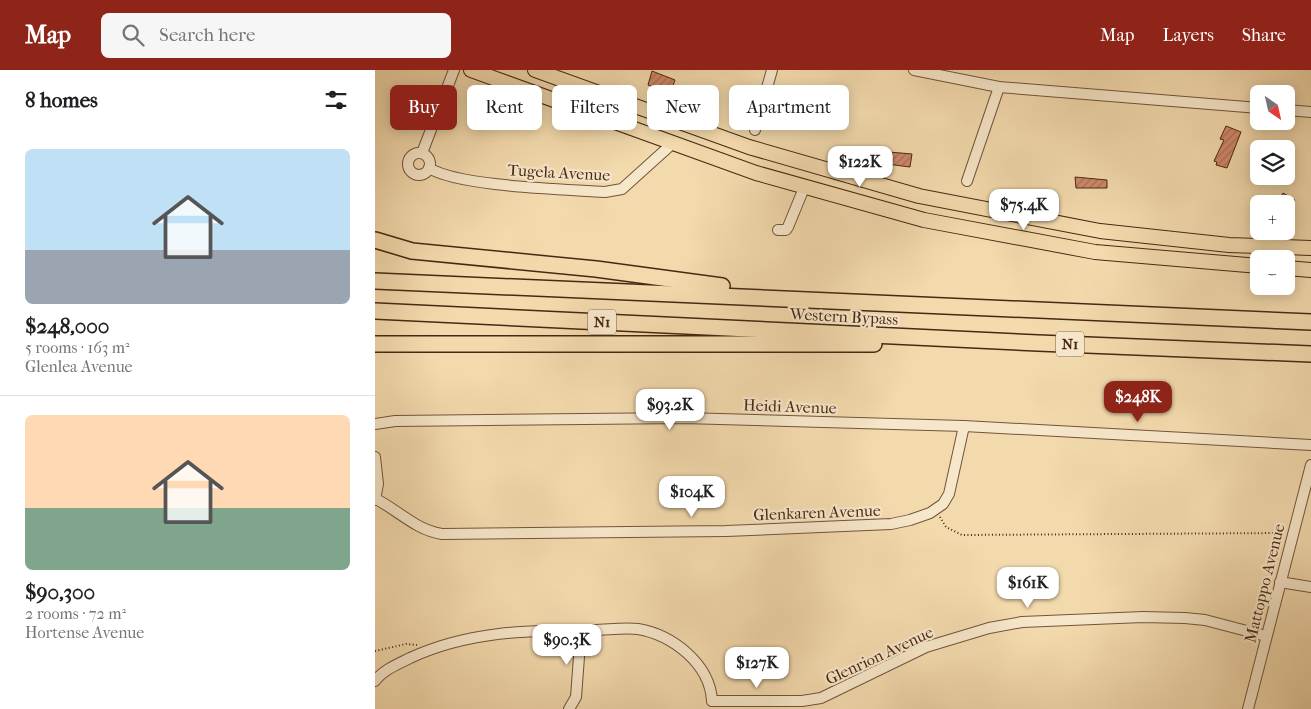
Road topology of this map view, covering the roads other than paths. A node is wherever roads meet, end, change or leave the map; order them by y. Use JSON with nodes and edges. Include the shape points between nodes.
{"nodes":[{"id":1,"x":454,"y":70,"type":"edge"},
{"id":2,"x":471,"y":70,"type":"edge"},
{"id":3,"x":535,"y":70,"type":"edge"},
{"id":4,"x":772,"y":70,"type":"edge"},
{"id":5,"x":914,"y":70,"type":"edge"},
{"id":6,"x":768,"y":85,"type":"edge"},
{"id":7,"x":999,"y":87,"type":"junction"},
{"id":8,"x":1250,"y":107,"type":"edge"},
{"id":9,"x":1295,"y":111,"type":"edge"},
{"id":10,"x":1311,"y":112,"type":"edge"},
{"id":11,"x":673,"y":143,"type":"junction"},
{"id":12,"x":422,"y":153,"type":"junction"},
{"id":13,"x":429,"y":168,"type":"junction"},
{"id":14,"x":967,"y":181,"type":"dead end"},
{"id":15,"x":804,"y":188,"type":"junction"},
{"id":16,"x":778,"y":230,"type":"dead end"},
{"id":17,"x":375,"y":240,"type":"edge"},
{"id":18,"x":1311,"y":248,"type":"edge"},
{"id":19,"x":1250,"y":265,"type":"edge"},
{"id":20,"x":1295,"y":269,"type":"edge"},
{"id":21,"x":1311,"y":270,"type":"edge"},
{"id":22,"x":375,"y":281,"type":"edge"},
{"id":23,"x":809,"y":298,"type":"junction"},
{"id":24,"x":375,"y":311,"type":"edge"},
{"id":25,"x":1311,"y":322,"type":"edge"},
{"id":26,"x":1038,"y":343,"type":"junction"},
{"id":27,"x":375,"y":344,"type":"edge"},
{"id":28,"x":1311,"y":354,"type":"edge"},
{"id":29,"x":375,"y":424,"type":"edge"},
{"id":30,"x":964,"y":426,"type":"junction"},
{"id":31,"x":1311,"y":445,"type":"edge"},
{"id":32,"x":375,"y":456,"type":"edge"},
{"id":33,"x":1311,"y":465,"type":"edge"},
{"id":34,"x":1308,"y":488,"type":"edge"},
{"id":35,"x":376,"y":500,"type":"edge"},
{"id":36,"x":1280,"y":582,"type":"junction"},
{"id":37,"x":1311,"y":587,"type":"edge"},
{"id":38,"x":581,"y":630,"type":"junction"},
{"id":39,"x":1266,"y":636,"type":"junction"},
{"id":40,"x":375,"y":681,"type":"edge"},
{"id":41,"x":710,"y":705,"type":"edge"},
{"id":42,"x":569,"y":709,"type":"edge"},
{"id":43,"x":1248,"y":709,"type":"edge"}],
"edges":[{"from":1,"to":12,"type":"street","name":"Tugela Avenue"},
{"from":2,"to":11,"type":"main road"},
{"from":3,"to":18,"type":"main road","via":[[749,147],[919,196],[1100,231],[1229,244]]},
{"from":4,"to":6,"type":"street"},
{"from":5,"to":7,"type":"street"},
{"from":7,"to":8,"type":"street"},
{"from":7,"to":14,"type":"street"},
{"from":9,"to":10,"type":"street"},
{"from":11,"to":13,"type":"street","name":"Tugela Avenue","via":[[622,189],[605,192],[491,183],[449,176]]},
{"from":11,"to":15,"type":"main road"},
{"from":12,"to":13,"type":"street","via":[[429,159]]},
{"from":12,"to":13,"type":"street","name":"Tugela Avenue","via":[[411,156],[409,168],[419,175]]},
{"from":15,"to":16,"type":"street","via":[[788,227]]},
{"from":15,"to":19,"type":"main road","via":[[924,220],[1095,252]]},
{"from":17,"to":23,"type":"highway","via":[[412,251],[596,269]]},
{"from":20,"to":21,"type":"main road"},
{"from":22,"to":23,"type":"highway","name":"Western Bypass","number":"N1"},
{"from":23,"to":25,"type":"highway","name":"Western Bypass","number":"N1"},
{"from":24,"to":26,"type":"highway","name":"Western Bypass","number":"N1"},
{"from":26,"to":27,"type":"highway"},
{"from":26,"to":28,"type":"highway","name":"Western Bypass","number":"N1"},
{"from":29,"to":30,"type":"street","name":"Heidi Avenue","via":[[395,421],[684,418]]},
{"from":30,"to":31,"type":"street","name":"Heidi Avenue"},
{"from":30,"to":35,"type":"street","name":"Glenkaren Avenue","via":[[949,494],[943,504],[910,520],[891,524],[460,535],[429,532]]},
{"from":32,"to":35,"type":"street"},
{"from":33,"to":34,"type":"street","name":"Mattoppo Avenue"},
{"from":34,"to":36,"type":"street","name":"Mattoppo Avenue"},
{"from":36,"to":37,"type":"street"},
{"from":36,"to":39,"type":"street","name":"Mattoppo Avenue"},
{"from":38,"to":40,"type":"street","via":[[523,630],[489,634],[437,647],[403,661]]},
{"from":38,"to":41,"type":"street","via":[[638,630],[673,642],[697,665],[710,688]]},
{"from":38,"to":42,"type":"street","via":[[577,698]]},
{"from":39,"to":41,"type":"street","name":"Glenrion Avenue","via":[[1185,618],[1022,622],[989,628],[926,647],[831,694],[802,701]]},
{"from":39,"to":43,"type":"street","name":"Mattoppo Avenue"}]}
